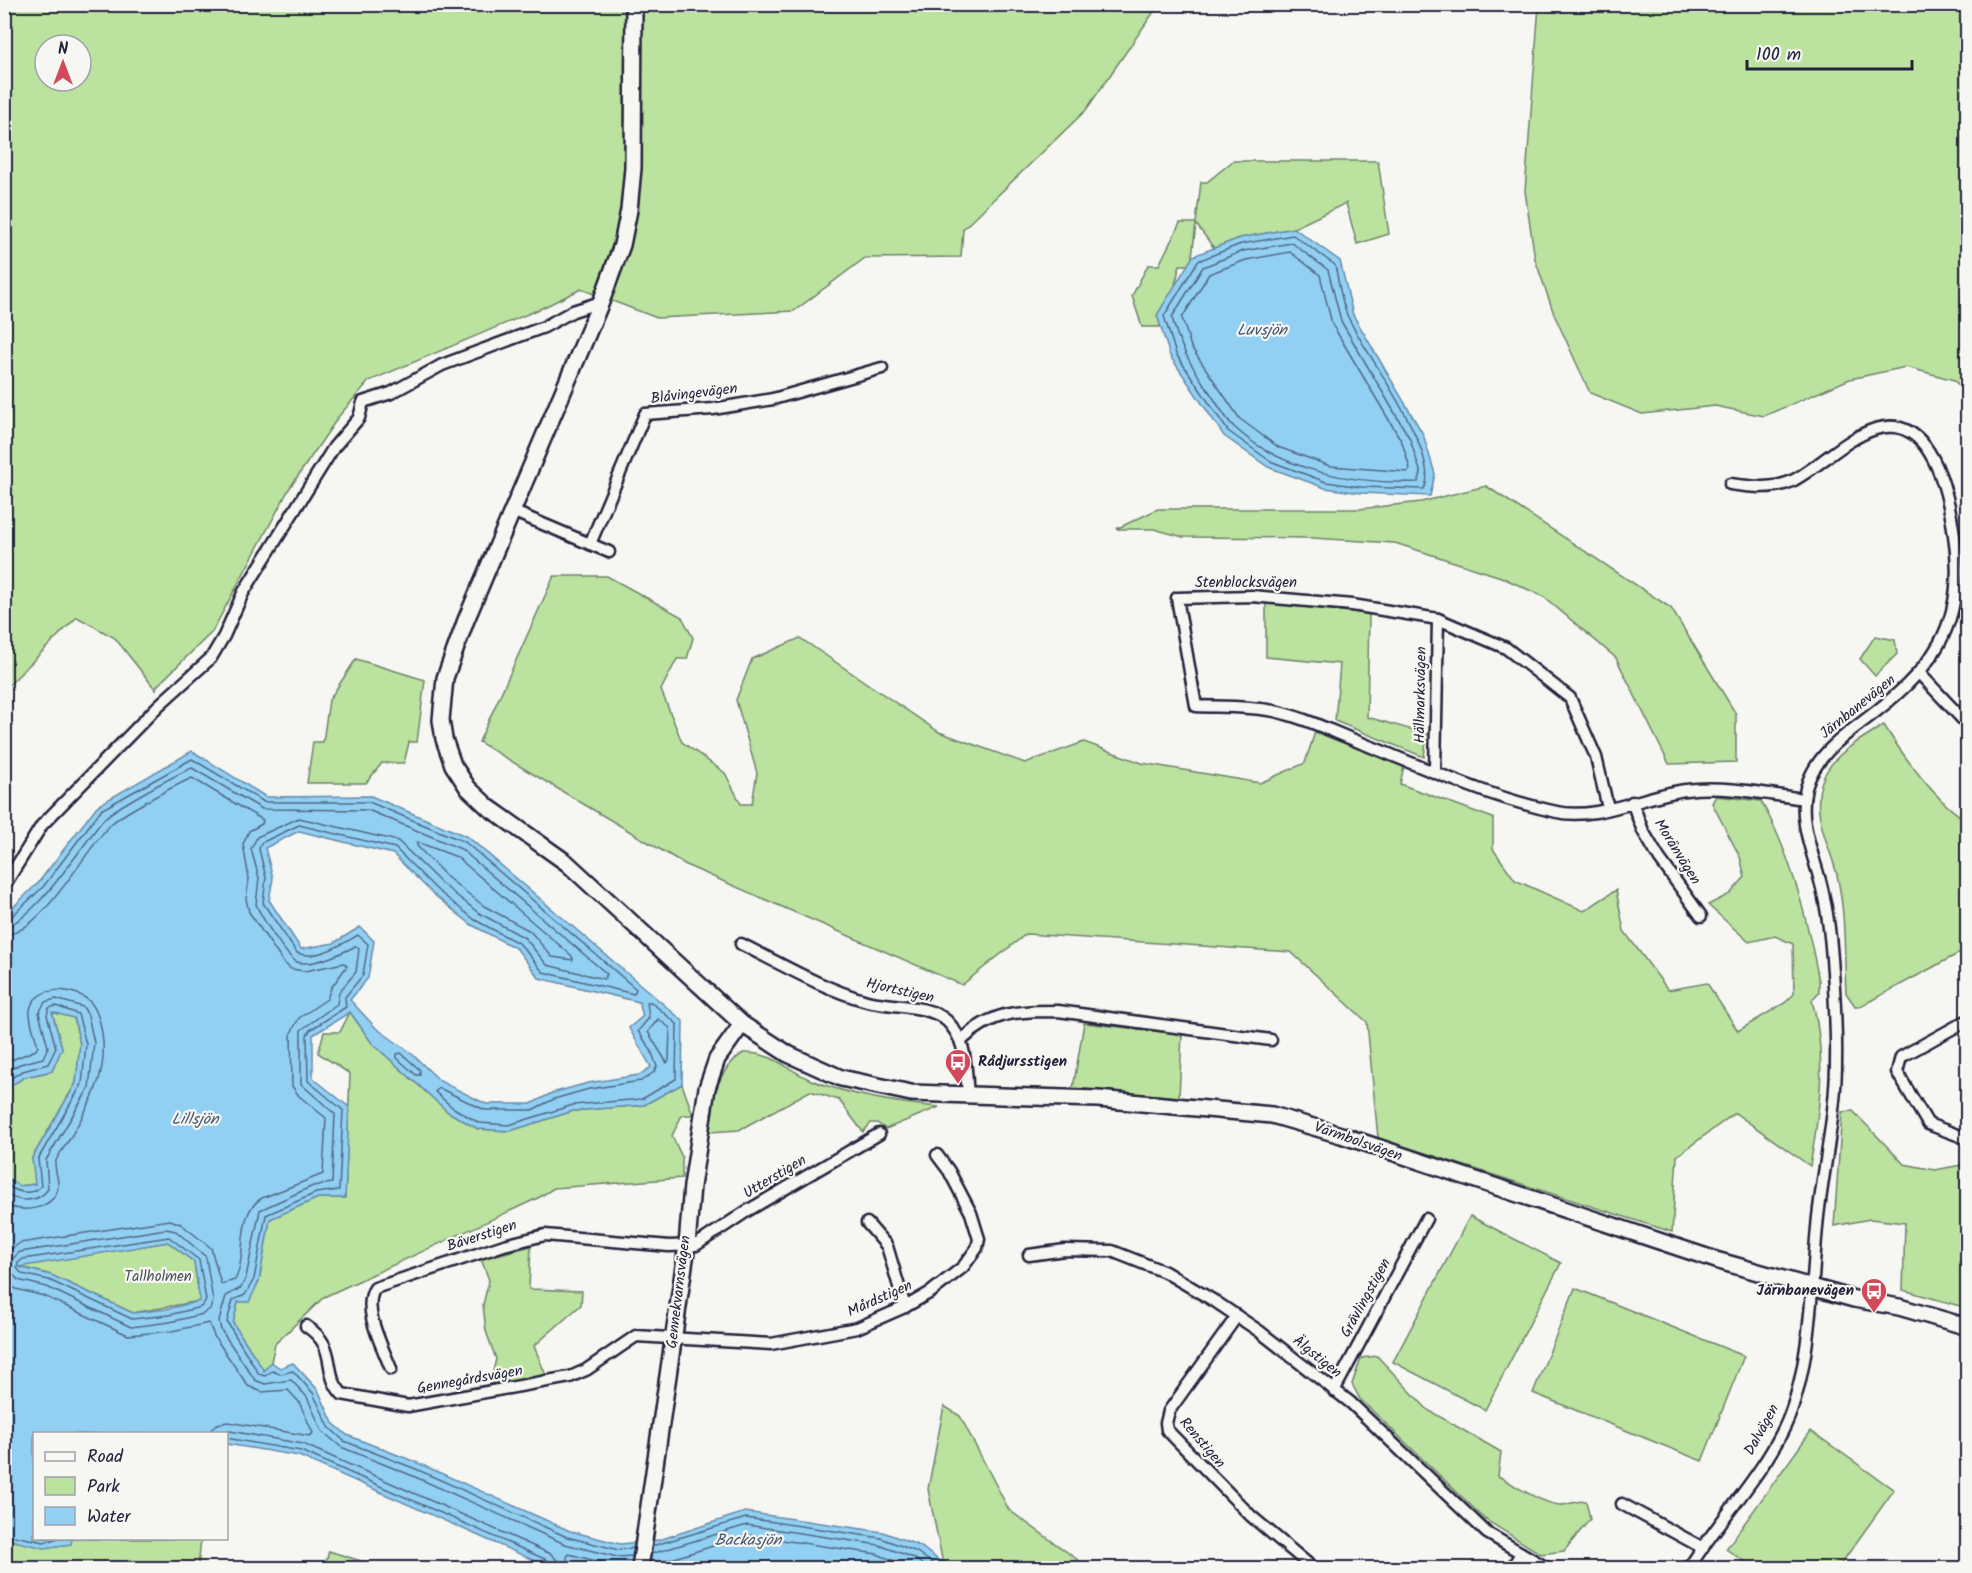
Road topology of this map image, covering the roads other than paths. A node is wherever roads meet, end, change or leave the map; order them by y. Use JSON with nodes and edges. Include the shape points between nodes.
{"nodes":[{"id":1,"x":634,"y":4,"type":"edge"},
{"id":2,"x":601,"y":302,"type":"junction"},
{"id":3,"x":882,"y":368,"type":"dead end"},
{"id":4,"x":1730,"y":484,"type":"dead end"},
{"id":5,"x":512,"y":512,"type":"junction"},
{"id":6,"x":590,"y":544,"type":"junction"},
{"id":7,"x":1962,"y":548,"type":"edge"},
{"id":8,"x":609,"y":552,"type":"dead end"},
{"id":9,"x":1438,"y":619,"type":"junction"},
{"id":10,"x":1920,"y":674,"type":"junction"},
{"id":11,"x":1968,"y":725,"type":"edge"},
{"id":12,"x":1435,"y":772,"type":"junction"},
{"id":13,"x":1804,"y":799,"type":"junction"},
{"id":14,"x":1632,"y":802,"type":"junction"},
{"id":15,"x":1608,"y":808,"type":"junction"},
{"id":16,"x":4,"y":886,"type":"edge"},
{"id":17,"x":1701,"y":916,"type":"dead end"},
{"id":18,"x":741,"y":944,"type":"dead end"},
{"id":19,"x":1968,"y":1020,"type":"edge"},
{"id":20,"x":742,"y":1024,"type":"junction"},
{"id":21,"x":962,"y":1040,"type":"junction"},
{"id":22,"x":1271,"y":1040,"type":"dead end"},
{"id":23,"x":968,"y":1094,"type":"junction"},
{"id":24,"x":879,"y":1134,"type":"dead end"},
{"id":25,"x":1968,"y":1139,"type":"edge"},
{"id":26,"x":937,"y":1155,"type":"dead end"},
{"id":27,"x":1426,"y":1219,"type":"dead end"},
{"id":28,"x":867,"y":1223,"type":"dead end"},
{"id":29,"x":687,"y":1245,"type":"junction"},
{"id":30,"x":1029,"y":1255,"type":"dead end"},
{"id":31,"x":1813,"y":1287,"type":"junction"},
{"id":32,"x":905,"y":1307,"type":"junction"},
{"id":33,"x":1237,"y":1316,"type":"junction"},
{"id":34,"x":306,"y":1326,"type":"dead end"},
{"id":35,"x":1968,"y":1327,"type":"edge"},
{"id":36,"x":674,"y":1337,"type":"junction"},
{"id":37,"x":391,"y":1369,"type":"dead end"},
{"id":38,"x":1334,"y":1391,"type":"junction"},
{"id":39,"x":1622,"y":1504,"type":"dead end"},
{"id":40,"x":1703,"y":1548,"type":"junction"},
{"id":41,"x":1521,"y":1552,"type":"junction"},
{"id":42,"x":640,"y":1569,"type":"edge"},
{"id":43,"x":1313,"y":1569,"type":"edge"},
{"id":44,"x":1512,"y":1569,"type":"edge"},
{"id":45,"x":1547,"y":1569,"type":"edge"},
{"id":46,"x":1689,"y":1569,"type":"edge"}],
"edges":[{"from":1,"to":2,"type":"street","name":"Värmbolsvägen","via":[[631,198],[622,245]]},
{"from":2,"to":5,"type":"street","name":"Värmbolsvägen"},
{"from":2,"to":16,"type":"street","via":[[442,365],[391,393],[363,402],[358,417],[334,447],[243,593],[211,658],[153,711],[42,825]]},
{"from":3,"to":6,"type":"street","name":"Blåvingevägen","via":[[773,399],[645,414]]},
{"from":4,"to":7,"type":"street","name":"Järnbanevägen","via":[[1764,487],[1794,480],[1865,433],[1881,428],[1905,430],[1925,446],[1934,460]]},
{"from":5,"to":6,"type":"street"},
{"from":5,"to":20,"type":"street","name":"Värmbolsvägen","via":[[445,678],[441,720],[453,765],[468,788],[488,807],[567,863]]},
{"from":6,"to":8,"type":"street"},
{"from":7,"to":10,"type":"street","name":"Järnbanevägen","via":[[1946,631]]},
{"from":9,"to":12,"type":"street","name":"Hällmarksvägen"},
{"from":9,"to":12,"type":"street","name":"Stenblocksvägen","via":[[1306,599],[1177,598],[1196,706],[1255,708],[1291,715]]},
{"from":9,"to":15,"type":"street","name":"Stenblocksvägen","via":[[1506,648],[1570,698],[1596,757]]},
{"from":10,"to":11,"type":"street"},
{"from":10,"to":13,"type":"street","name":"Järnbanevägen","via":[[1822,756],[1809,778]]},
{"from":12,"to":15,"type":"street","name":"Stenblocksvägen","via":[[1558,812],[1585,815]]},
{"from":13,"to":14,"type":"street","name":"Stenblocksvägen","via":[[1689,789]]},
{"from":13,"to":31,"type":"street","name":"Järnbanevägen","via":[[1806,832],[1824,896],[1834,990],[1833,1109]]},
{"from":14,"to":15,"type":"street","name":"Stenblocksvägen"},
{"from":14,"to":17,"type":"street","name":"Moränvägen","via":[[1654,849]]},
{"from":18,"to":21,"type":"street","name":"Hjortstigen","via":[[864,1000],[937,1015]]},
{"from":19,"to":25,"type":"street","via":[[1914,1048],[1901,1057],[1897,1067],[1901,1082],[1928,1124]]},
{"from":20,"to":23,"type":"street","name":"Värmbolsvägen","via":[[788,1054],[841,1078],[888,1090]]},
{"from":20,"to":29,"type":"street","name":"Gennekvarnsvägen","via":[[717,1059],[707,1088]]},
{"from":21,"to":22,"type":"street","via":[[983,1022],[1029,1011],[1058,1011]]},
{"from":21,"to":23,"type":"street"},
{"from":23,"to":31,"type":"street","name":"Värmbolsvägen","via":[[1098,1099],[1272,1115],[1719,1261]]},
{"from":24,"to":29,"type":"street","name":"Utterstigen","via":[[747,1211],[702,1243]]},
{"from":26,"to":32,"type":"street","name":"Mårdstigen","via":[[971,1213],[977,1228],[977,1248],[963,1267]]},
{"from":27,"to":38,"type":"street","name":"Grävlingstigen"},
{"from":28,"to":32,"type":"street","via":[[887,1246]]},
{"from":29,"to":36,"type":"street","name":"Gennekvarnsvägen"},
{"from":29,"to":37,"type":"street","name":"Bäverstigen","via":[[545,1235],[515,1241],[375,1288],[369,1297],[370,1310]]},
{"from":30,"to":33,"type":"street","name":"Älgstigen","via":[[1094,1249],[1129,1256]]},
{"from":31,"to":35,"type":"street","name":"Värmbolsvägen"},
{"from":31,"to":40,"type":"street","name":"Dalvägen","via":[[1797,1386],[1785,1426]]},
{"from":32,"to":36,"type":"street","name":"Mårdstigen","via":[[857,1328],[771,1344]]},
{"from":33,"to":38,"type":"street","name":"Älgstigen"},
{"from":33,"to":43,"type":"street","name":"Renstigen","via":[[1169,1411],[1167,1430],[1251,1516]]},
{"from":34,"to":36,"type":"street","name":"Gennegårdsvägen","via":[[319,1335],[326,1347],[333,1381],[342,1394],[408,1406],[570,1377],[636,1336]]},
{"from":36,"to":42,"type":"street","name":"Gennekvarnsvägen"},
{"from":38,"to":41,"type":"street","name":"Älgstigen","via":[[1376,1425],[1474,1522]]},
{"from":39,"to":40,"type":"street"},
{"from":40,"to":46,"type":"street","name":"Dalvägen"},
{"from":41,"to":44,"type":"street"},
{"from":41,"to":45,"type":"street","name":"Älgstigen"}]}
